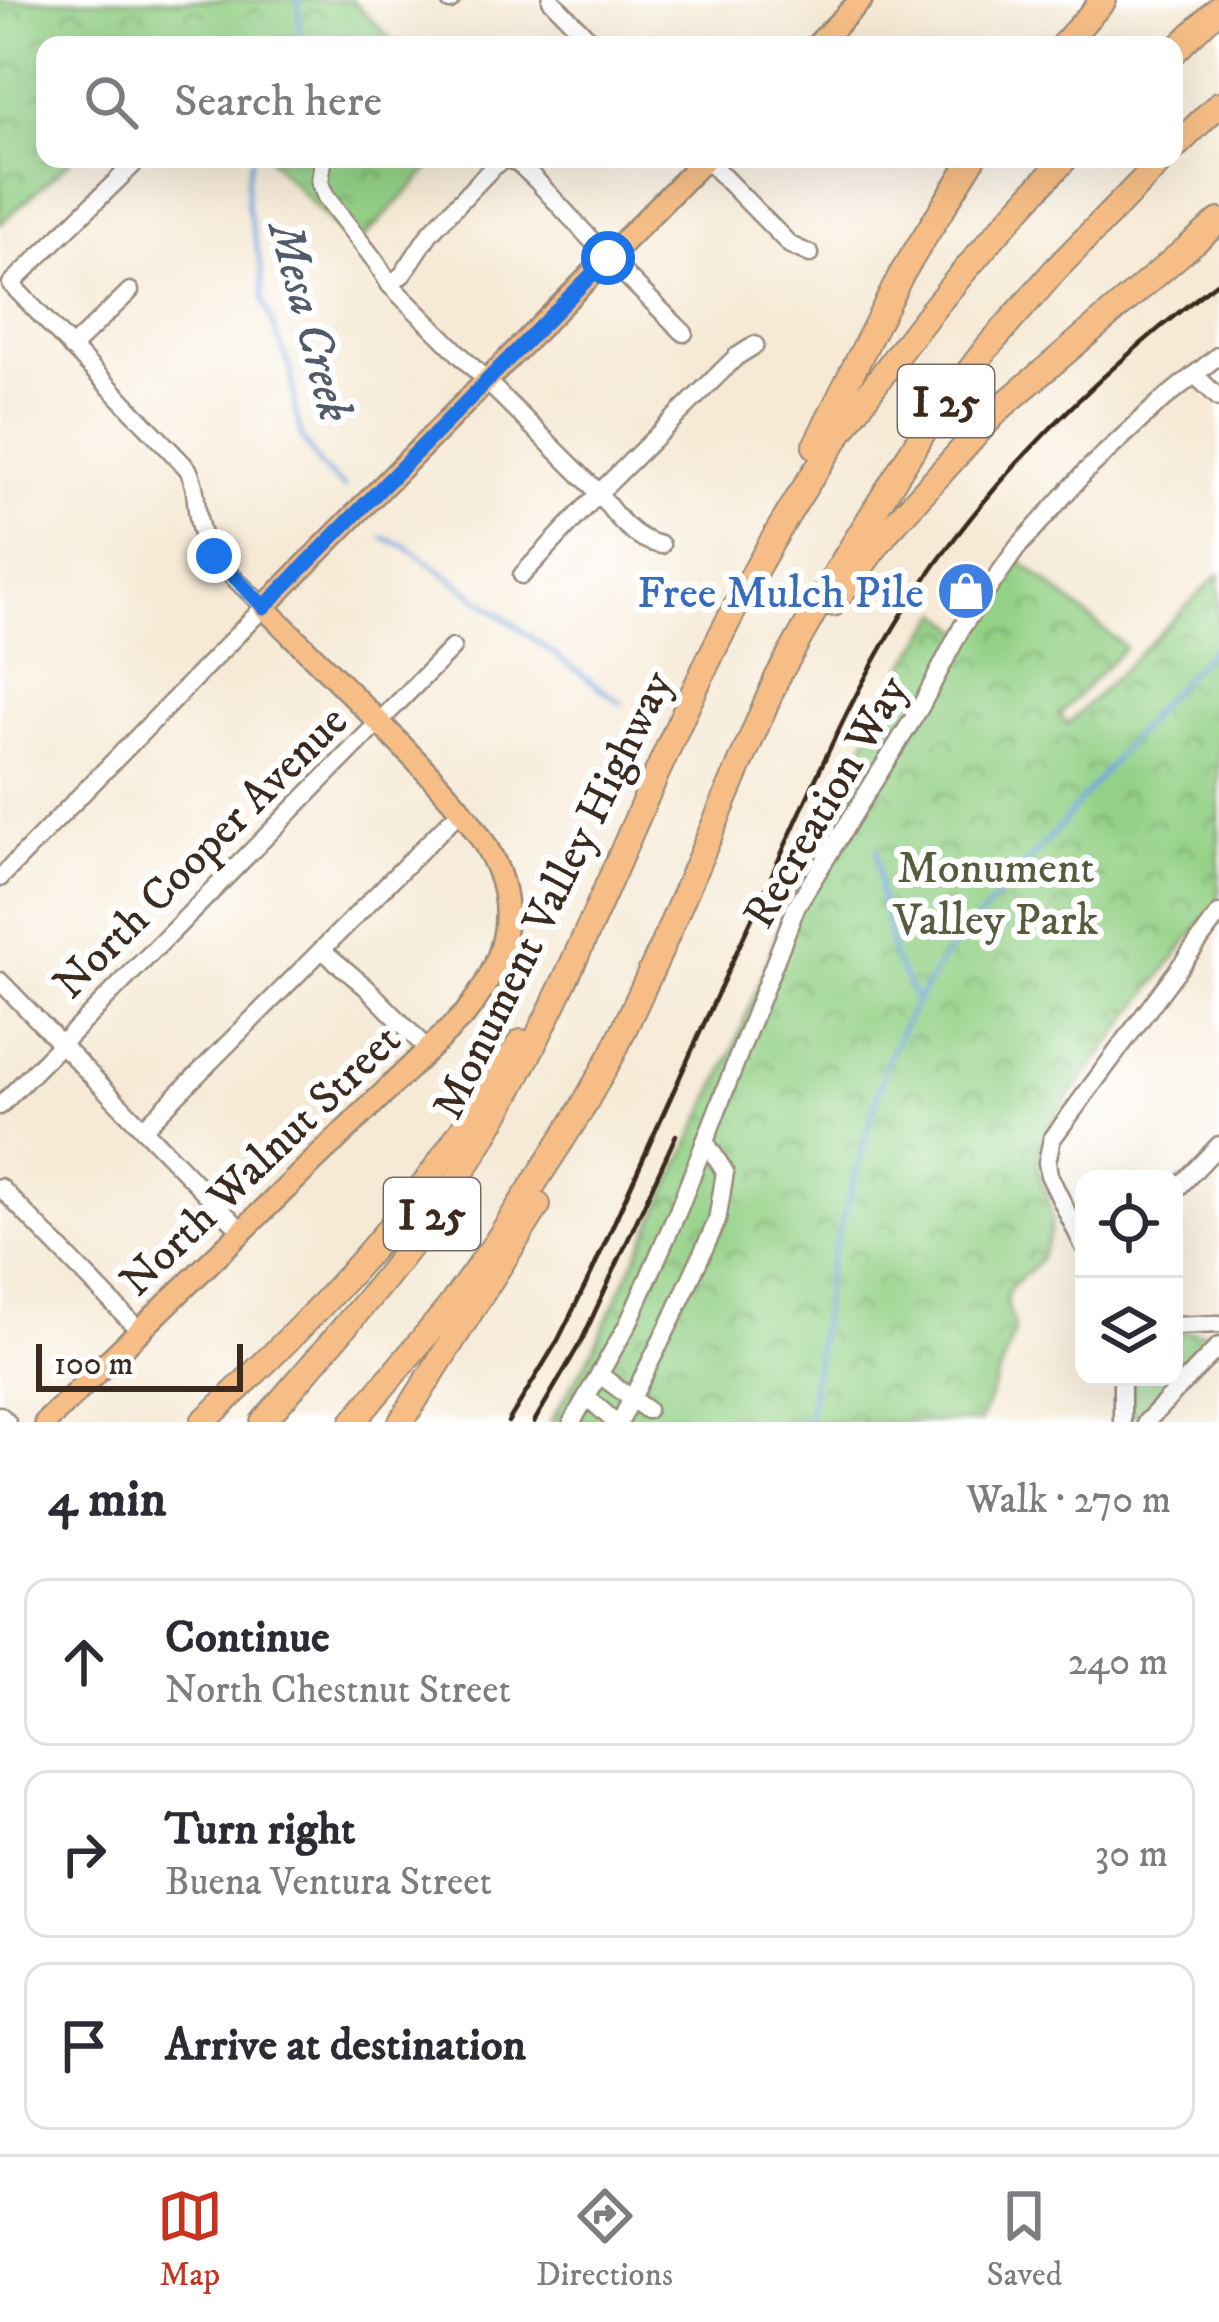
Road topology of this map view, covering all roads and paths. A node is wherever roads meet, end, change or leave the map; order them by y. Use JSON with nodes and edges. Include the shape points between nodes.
{"nodes":[{"id":1,"x":551,"y":0,"type":"edge"},
{"id":2,"x":861,"y":0,"type":"edge"},
{"id":3,"x":1104,"y":0,"type":"edge"},
{"id":4,"x":1219,"y":8,"type":"edge"},
{"id":5,"x":586,"y":36,"type":"edge"},
{"id":6,"x":826,"y":36,"type":"edge"},
{"id":7,"x":1071,"y":36,"type":"edge"},
{"id":8,"x":1183,"y":43,"type":"edge"},
{"id":9,"x":1219,"y":104,"type":"edge"},
{"id":10,"x":1183,"y":139,"type":"edge"},
{"id":11,"x":130,"y":168,"type":"edge"},
{"id":12,"x":322,"y":168,"type":"edge"},
{"id":13,"x":492,"y":168,"type":"edge"},
{"id":14,"x":524,"y":168,"type":"edge"},
{"id":15,"x":697,"y":168,"type":"edge"},
{"id":16,"x":715,"y":168,"type":"edge"},
{"id":17,"x":967,"y":168,"type":"edge"},
{"id":18,"x":1057,"y":168,"type":"edge"},
{"id":19,"x":1154,"y":168,"type":"edge"},
{"id":20,"x":350,"y":190,"type":"dead end"},
{"id":21,"x":334,"y":207,"type":"junction"},
{"id":22,"x":1219,"y":221,"type":"edge"},
{"id":23,"x":811,"y":254,"type":"dead end"},
{"id":24,"x":608,"y":258,"type":"junction"},
{"id":25,"x":390,"y":285,"type":"junction"},
{"id":26,"x":130,"y":291,"type":"dead end"},
{"id":27,"x":684,"y":333,"type":"dead end"},
{"id":28,"x":755,"y":345,"type":"dead end"},
{"id":29,"x":71,"y":349,"type":"junction"},
{"id":30,"x":1219,"y":356,"type":"edge"},
{"id":31,"x":1195,"y":374,"type":"junction"},
{"id":32,"x":488,"y":380,"type":"junction"},
{"id":33,"x":1218,"y":395,"type":"edge"},
{"id":34,"x":599,"y":493,"type":"junction"},
{"id":35,"x":661,"y":545,"type":"dead end"},
{"id":36,"x":770,"y":545,"type":"junction"},
{"id":37,"x":522,"y":575,"type":"dead end"},
{"id":38,"x":264,"y":607,"type":"junction"},
{"id":39,"x":452,"y":648,"type":"dead end"},
{"id":40,"x":777,"y":679,"type":"junction"},
{"id":41,"x":378,"y":721,"type":"junction"},
{"id":42,"x":462,"y":809,"type":"junction"},
{"id":43,"x":0,"y":878,"type":"edge"},
{"id":44,"x":1219,"y":914,"type":"edge"},
{"id":45,"x":322,"y":950,"type":"junction"},
{"id":46,"x":0,"y":981,"type":"edge"},
{"id":47,"x":566,"y":982,"type":"junction"},
{"id":48,"x":60,"y":1042,"type":"junction"},
{"id":49,"x":428,"y":1050,"type":"junction"},
{"id":50,"x":0,"y":1106,"type":"edge"},
{"id":51,"x":578,"y":1115,"type":"junction"},
{"id":52,"x":143,"y":1129,"type":"junction"},
{"id":53,"x":705,"y":1141,"type":"junction"},
{"id":54,"x":1219,"y":1145,"type":"edge"},
{"id":55,"x":1183,"y":1183,"type":"edge"},
{"id":56,"x":0,"y":1187,"type":"edge"},
{"id":57,"x":1075,"y":1228,"type":"edge"},
{"id":58,"x":241,"y":1230,"type":"junction"},
{"id":59,"x":1219,"y":1324,"type":"edge"},
{"id":60,"x":1183,"y":1326,"type":"edge"},
{"id":61,"x":139,"y":1330,"type":"junction"},
{"id":62,"x":1219,"y":1346,"type":"edge"},
{"id":63,"x":600,"y":1376,"type":"junction"},
{"id":64,"x":1122,"y":1386,"type":"edge"},
{"id":65,"x":587,"y":1397,"type":"junction"},
{"id":66,"x":631,"y":1397,"type":"junction"},
{"id":67,"x":647,"y":1410,"type":"dead end"},
{"id":68,"x":0,"y":1415,"type":"edge"},
{"id":69,"x":7,"y":1422,"type":"edge"},
{"id":70,"x":46,"y":1422,"type":"edge"},
{"id":71,"x":203,"y":1422,"type":"edge"},
{"id":72,"x":263,"y":1422,"type":"edge"},
{"id":73,"x":353,"y":1422,"type":"edge"},
{"id":74,"x":401,"y":1422,"type":"edge"},
{"id":75,"x":572,"y":1422,"type":"edge"},
{"id":76,"x":618,"y":1422,"type":"edge"},
{"id":77,"x":1122,"y":1422,"type":"edge"},
{"id":78,"x":1146,"y":1422,"type":"edge"}],
"edges":[{"from":1,"to":5,"type":"street"},
{"from":2,"to":6,"type":"main road"},
{"from":3,"to":7,"type":"highway"},
{"from":4,"to":8,"type":"highway"},
{"from":9,"to":10,"type":"highway"},
{"from":11,"to":29,"type":"street","via":[[11,284]]},
{"from":12,"to":21,"type":"street","via":[[320,183]]},
{"from":13,"to":25,"type":"street"},
{"from":14,"to":24,"type":"street"},
{"from":15,"to":24,"type":"main road"},
{"from":16,"to":23,"type":"street","via":[[790,245]]},
{"from":17,"to":36,"type":"highway","via":[[874,325]]},
{"from":18,"to":36,"type":"highway","name":"Monument Valley Highway","number":"I 25","via":[[882,373]]},
{"from":19,"to":40,"type":"highway","number":"I 25","via":[[1057,268],[926,428]]},
{"from":20,"to":21,"type":"street"},
{"from":21,"to":25,"type":"street"},
{"from":22,"to":40,"type":"highway","via":[[999,409],[887,532]]},
{"from":24,"to":27,"type":"street"},
{"from":24,"to":32,"type":"main road"},
{"from":25,"to":32,"type":"street"},
{"from":26,"to":29,"type":"street"},
{"from":28,"to":34,"type":"street"},
{"from":29,"to":38,"type":"street","via":[[188,469],[205,542]]},
{"from":30,"to":31,"type":"street","name":"Recreation Way"},
{"from":31,"to":33,"type":"street"},
{"from":31,"to":53,"type":"street","name":"Recreation Way","via":[[1087,470],[976,605],[797,905]]},
{"from":32,"to":34,"type":"street"},
{"from":32,"to":38,"type":"main road"},
{"from":34,"to":35,"type":"street","via":[[643,542]]},
{"from":34,"to":37,"type":"street"},
{"from":36,"to":47,"type":"highway","name":"Monument Valley Highway","number":"I 25","via":[[696,688]]},
{"from":38,"to":41,"type":"main road"},
{"from":38,"to":43,"type":"street"},
{"from":39,"to":41,"type":"street","name":"North Cooper Avenue"},
{"from":40,"to":51,"type":"highway","number":"I 25","via":[[658,956]]},
{"from":41,"to":42,"type":"main road"},
{"from":41,"to":48,"type":"street","name":"North Cooper Avenue"},
{"from":42,"to":45,"type":"street"},
{"from":42,"to":49,"type":"main road","name":"North Walnut Street","via":[[497,867],[504,936],[480,995]]},
{"from":44,"to":57,"type":"street","via":[[1052,1139],[1049,1175]]},
{"from":45,"to":49,"type":"street"},
{"from":45,"to":52,"type":"street"},
{"from":46,"to":48,"type":"street"},
{"from":47,"to":71,"type":"highway","via":[[390,1227]]},
{"from":47,"to":72,"type":"highway","name":"Monument Valley Highway","number":"I 25","via":[[443,1200]]},
{"from":48,"to":50,"type":"street","name":"North Cooper Avenue"},
{"from":48,"to":52,"type":"street"},
{"from":49,"to":58,"type":"main road","name":"North Walnut Street"},
{"from":51,"to":73,"type":"highway","number":"I 25","via":[[448,1310]]},
{"from":51,"to":74,"type":"highway","via":[[530,1220]]},
{"from":52,"to":58,"type":"street"},
{"from":53,"to":63,"type":"street","name":"Recreation Way"},
{"from":53,"to":66,"type":"street","via":[[725,1172],[717,1221]]},
{"from":54,"to":55,"type":"street"},
{"from":56,"to":61,"type":"street"},
{"from":58,"to":61,"type":"main road","name":"North Walnut Street"},
{"from":59,"to":60,"type":"street"},
{"from":61,"to":70,"type":"main road","name":"North Walnut Street"},
{"from":62,"to":78,"type":"street"},
{"from":63,"to":65,"type":"street","name":"Recreation Way"},
{"from":63,"to":66,"type":"street"},
{"from":64,"to":77,"type":"street"},
{"from":65,"to":75,"type":"street","name":"Recreation Way"},
{"from":65,"to":76,"type":"street"},
{"from":66,"to":67,"type":"street"},
{"from":66,"to":76,"type":"street"},
{"from":68,"to":69,"type":"street"}]}
